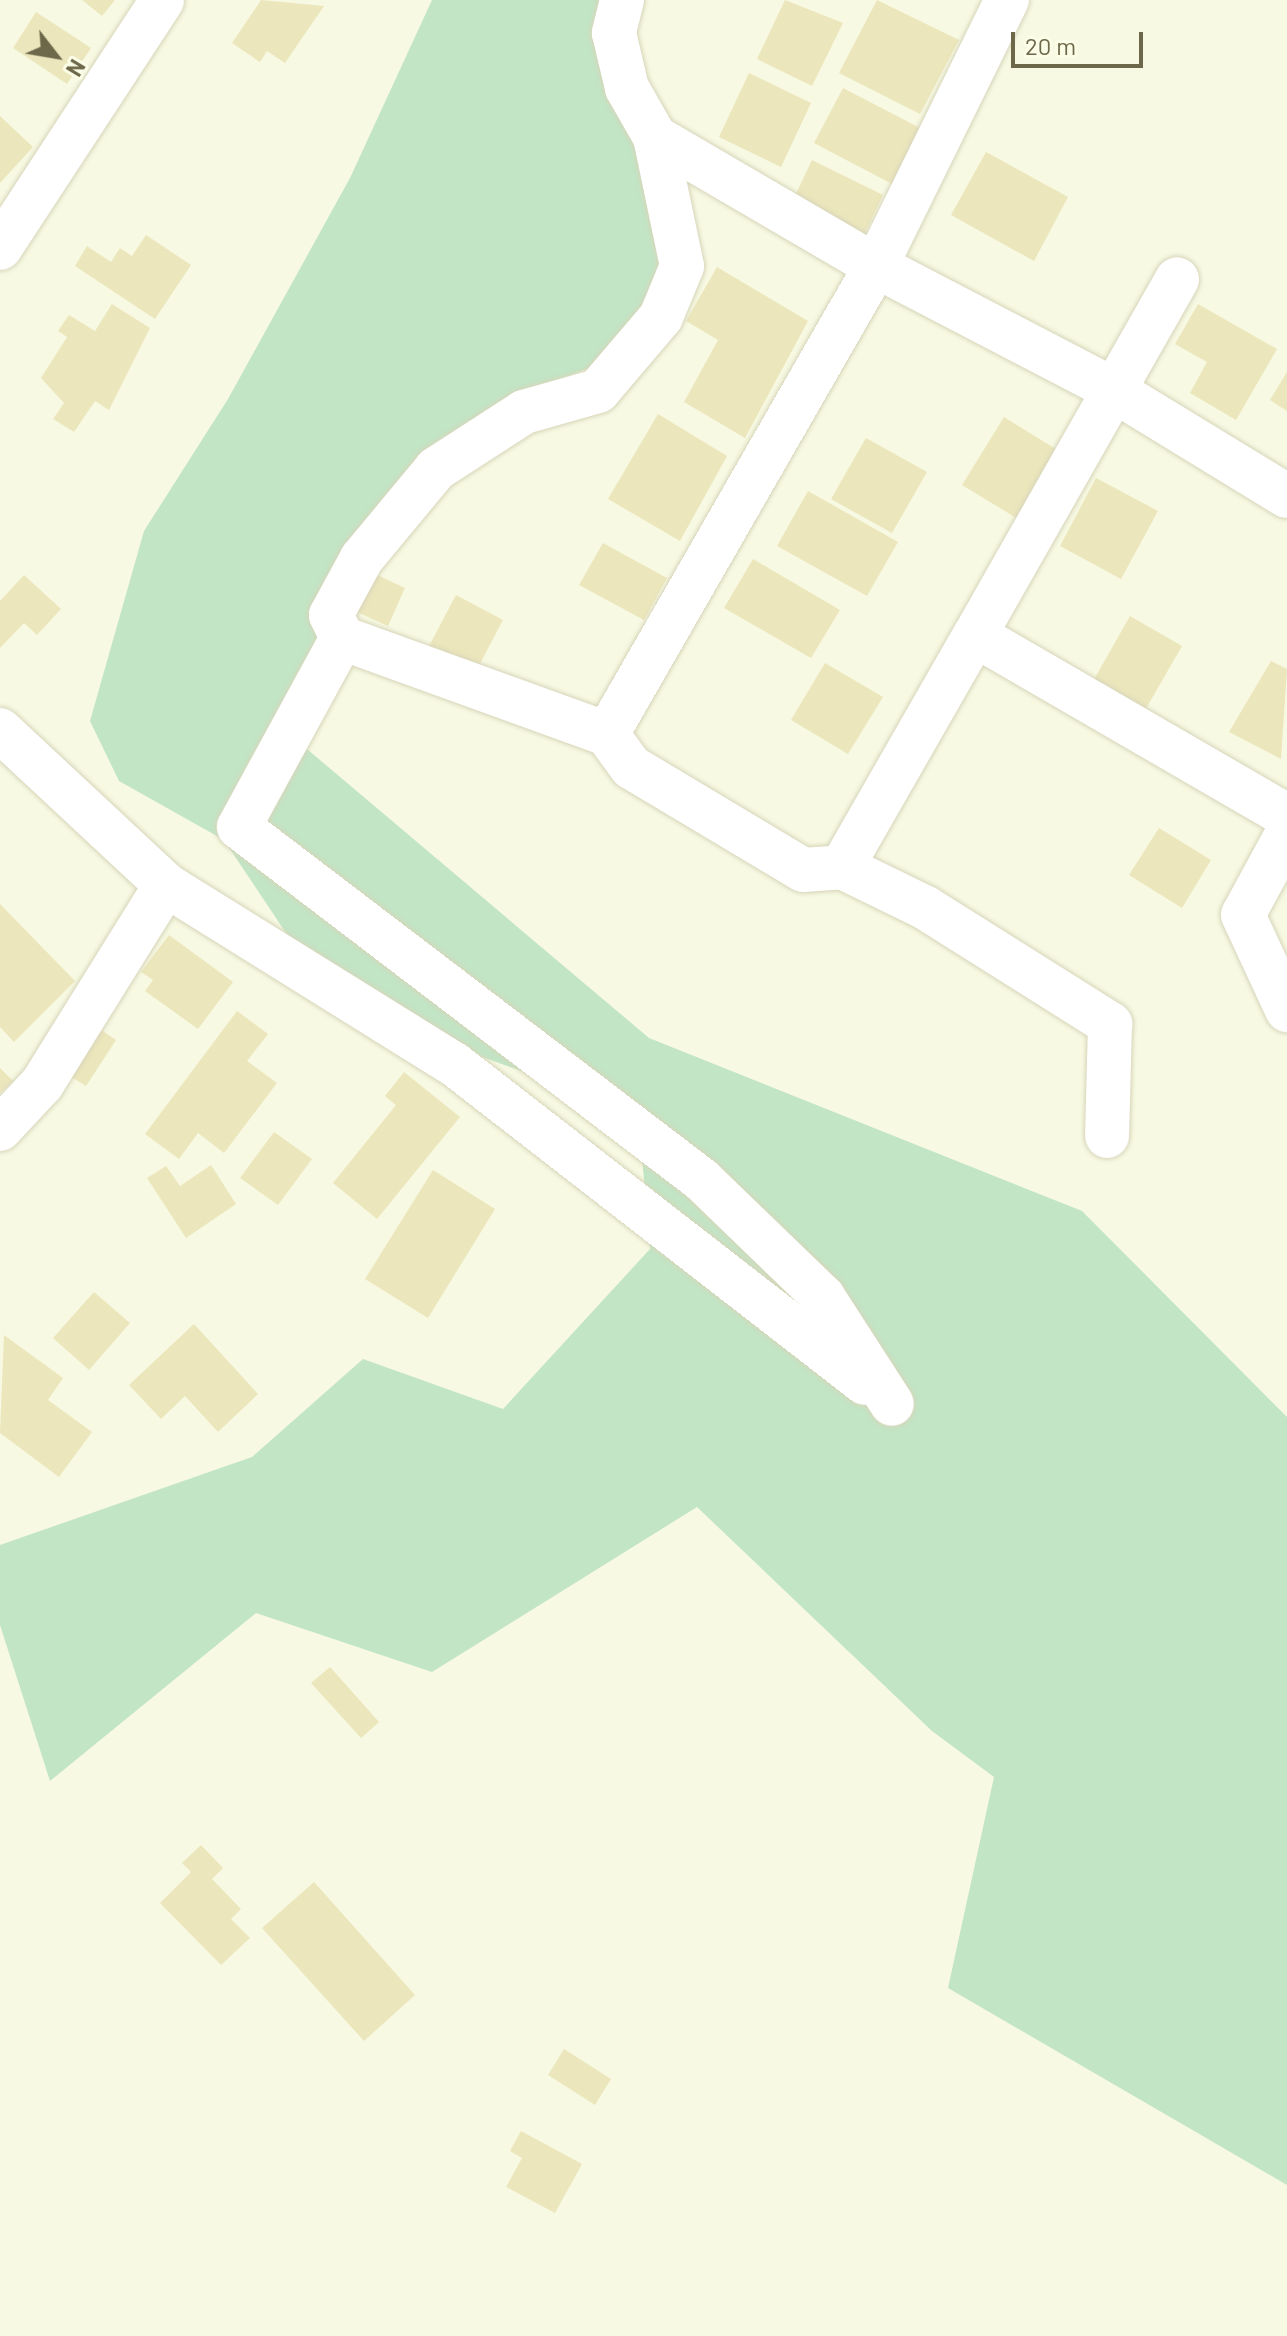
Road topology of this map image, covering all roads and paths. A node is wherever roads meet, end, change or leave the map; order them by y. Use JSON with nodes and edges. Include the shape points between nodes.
{"nodes":[{"id":1,"x":162,"y":0,"type":"edge"},
{"id":2,"x":622,"y":0,"type":"edge"},
{"id":3,"x":1007,"y":0,"type":"edge"},
{"id":4,"x":655,"y":137,"type":"junction"},
{"id":5,"x":0,"y":248,"type":"edge"},
{"id":6,"x":876,"y":266,"type":"junction"},
{"id":7,"x":1177,"y":279,"type":"dead end"},
{"id":8,"x":1110,"y":388,"type":"junction"},
{"id":9,"x":1287,"y":496,"type":"edge"},
{"id":10,"x":975,"y":635,"type":"junction"},
{"id":11,"x":342,"y":638,"type":"junction"},
{"id":12,"x":0,"y":730,"type":"edge"},
{"id":13,"x":607,"y":734,"type":"junction"},
{"id":14,"x":1287,"y":816,"type":"edge"},
{"id":15,"x":1287,"y":834,"type":"edge"},
{"id":16,"x":842,"y":867,"type":"junction"},
{"id":17,"x":166,"y":885,"type":"junction"},
{"id":18,"x":1287,"y":1010,"type":"edge"},
{"id":19,"x":0,"y":1129,"type":"edge"},
{"id":20,"x":1107,"y":1136,"type":"dead end"}],
"edges":[{"from":1,"to":5,"type":"street"},
{"from":2,"to":4,"type":"street","via":[[614,33],[627,88]]},
{"from":3,"to":6,"type":"street"},
{"from":4,"to":6,"type":"street"},
{"from":4,"to":11,"type":"street","via":[[682,266],[661,317],[598,391],[524,412],[436,469],[362,558],[331,615]]},
{"from":6,"to":8,"type":"street"},
{"from":6,"to":13,"type":"street"},
{"from":7,"to":8,"type":"street"},
{"from":8,"to":9,"type":"street"},
{"from":8,"to":10,"type":"street"},
{"from":10,"to":14,"type":"street"},
{"from":10,"to":16,"type":"street"},
{"from":11,"to":13,"type":"street"},
{"from":11,"to":17,"type":"street","via":[[239,827],[702,1180],[823,1297],[892,1404],[454,1064]]},
{"from":12,"to":17,"type":"street"},
{"from":13,"to":16,"type":"street","via":[[631,767],[803,870]]},
{"from":15,"to":18,"type":"street","via":[[1243,915]]},
{"from":16,"to":20,"type":"street","via":[[926,908],[1110,1024]]},
{"from":17,"to":19,"type":"street","via":[[42,1084]]}]}
